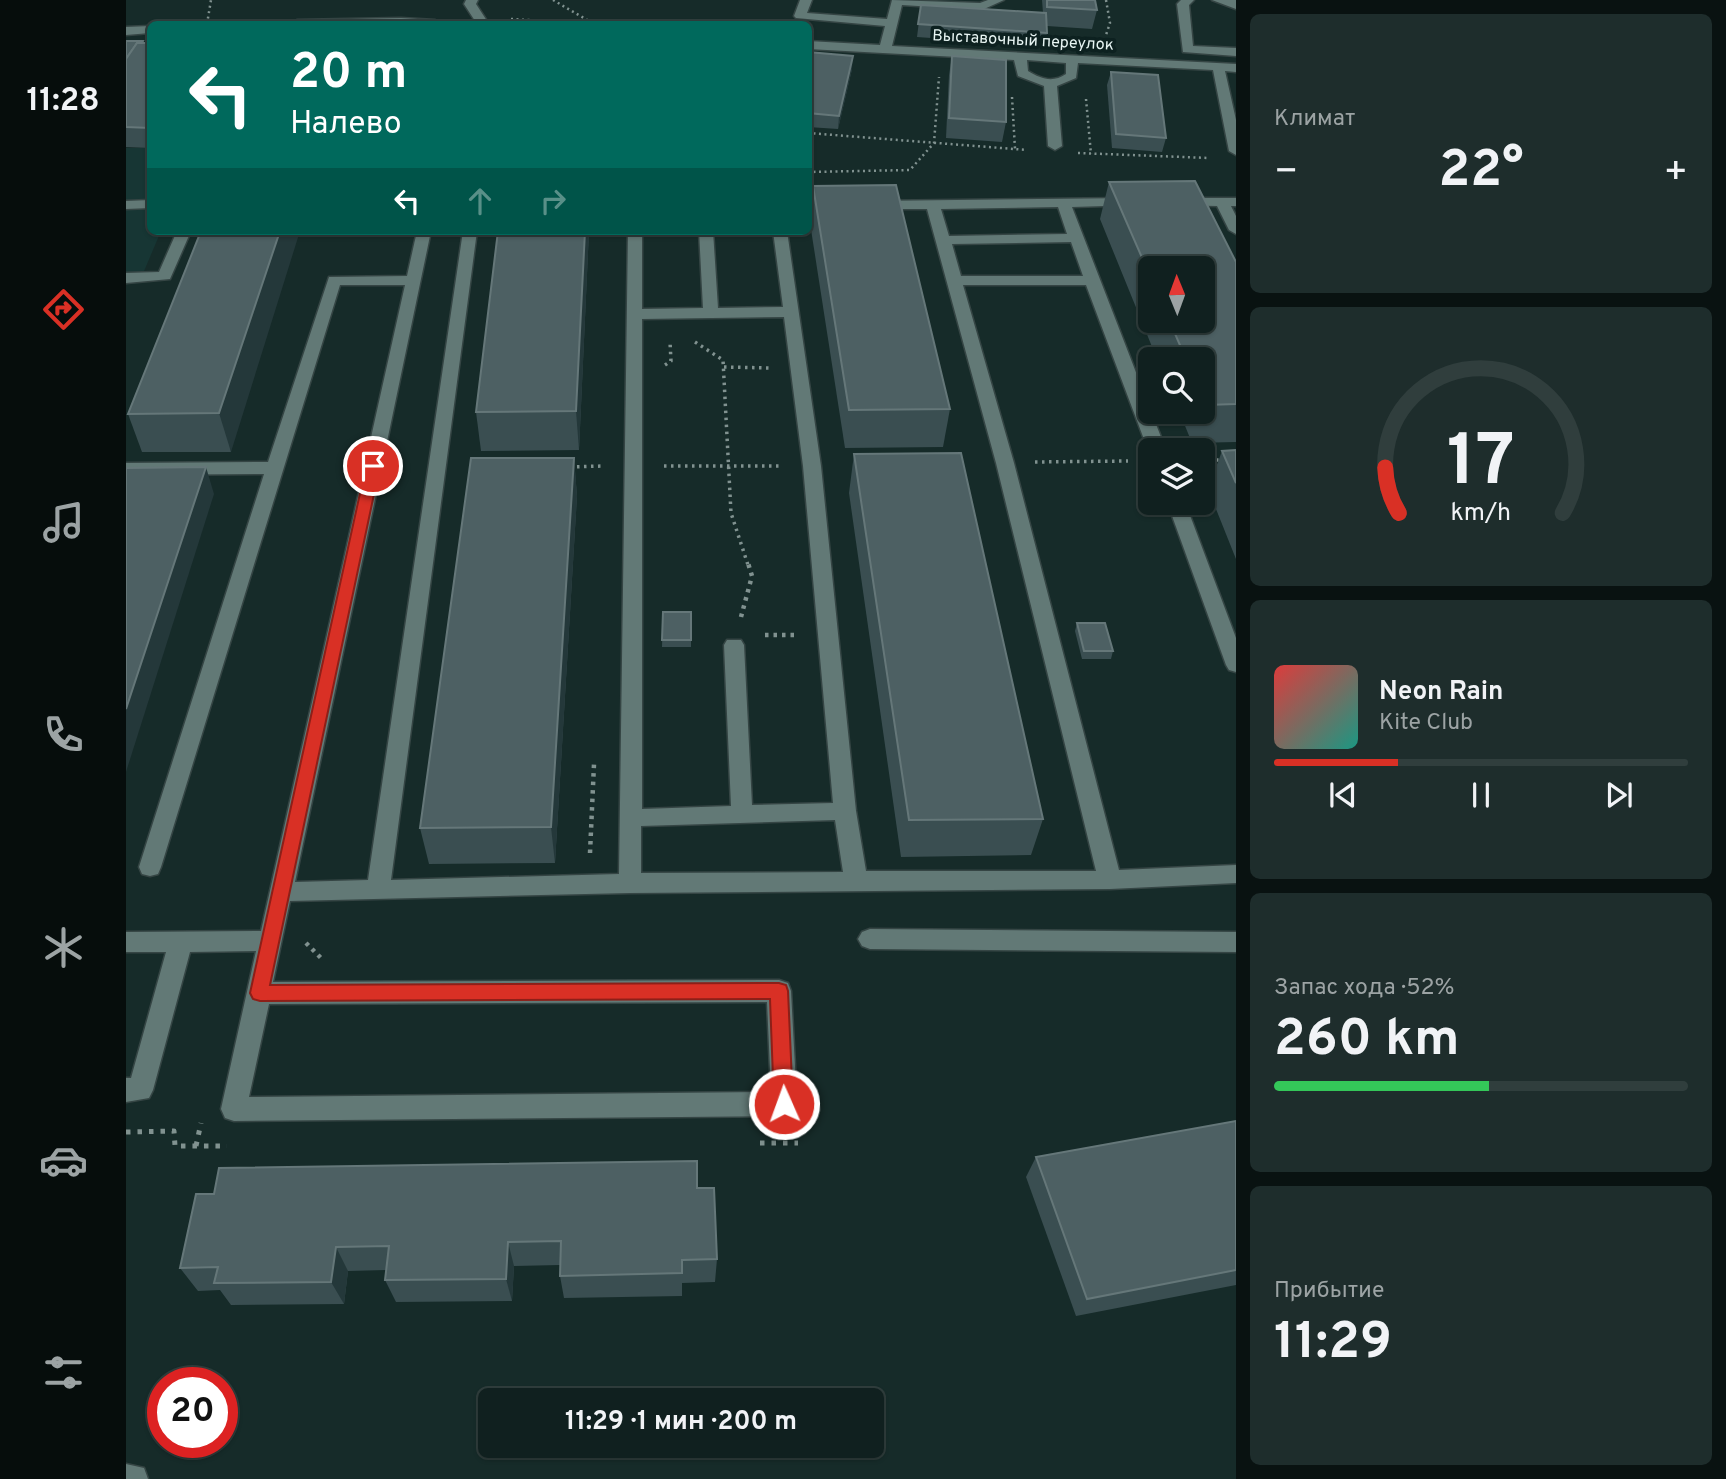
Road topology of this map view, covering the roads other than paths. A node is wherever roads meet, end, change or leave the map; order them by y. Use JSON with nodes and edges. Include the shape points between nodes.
{"nodes":[{"id":1,"x":472,"y":0,"type":"edge"},
{"id":2,"x":806,"y":0,"type":"edge"},
{"id":3,"x":998,"y":0,"type":"edge"},
{"id":4,"x":1188,"y":0,"type":"edge"},
{"id":5,"x":1218,"y":0,"type":"edge"},
{"id":6,"x":1236,"y":6,"type":"edge"},
{"id":7,"x":481,"y":21,"type":"edge"},
{"id":8,"x":891,"y":23,"type":"junction"},
{"id":9,"x":126,"y":30,"type":"edge"},
{"id":10,"x":147,"y":30,"type":"edge"},
{"id":11,"x":812,"y":45,"type":"edge"},
{"id":12,"x":885,"y":49,"type":"junction"},
{"id":13,"x":1236,"y":52,"type":"edge"},
{"id":14,"x":1020,"y":57,"type":"junction"},
{"id":15,"x":1072,"y":60,"type":"junction"},
{"id":16,"x":1218,"y":67,"type":"junction"},
{"id":17,"x":1236,"y":68,"type":"edge"},
{"id":18,"x":1050,"y":84,"type":"junction"},
{"id":19,"x":1060,"y":149,"type":"road end"},
{"id":20,"x":1236,"y":151,"type":"edge"},
{"id":21,"x":1142,"y":202,"type":"edge"},
{"id":22,"x":1169,"y":202,"type":"edge"},
{"id":23,"x":1229,"y":202,"type":"edge"},
{"id":24,"x":1063,"y":203,"type":"junction"},
{"id":25,"x":147,"y":204,"type":"edge"},
{"id":26,"x":933,"y":204,"type":"junction"},
{"id":27,"x":126,"y":205,"type":"edge"},
{"id":28,"x":864,"y":205,"type":"edge"},
{"id":29,"x":1236,"y":230,"type":"edge"},
{"id":30,"x":182,"y":235,"type":"edge"},
{"id":31,"x":423,"y":235,"type":"edge"},
{"id":32,"x":469,"y":235,"type":"edge"},
{"id":33,"x":635,"y":235,"type":"edge"},
{"id":34,"x":706,"y":235,"type":"edge"},
{"id":35,"x":781,"y":235,"type":"edge"},
{"id":36,"x":1077,"y":238,"type":"junction"},
{"id":37,"x":943,"y":240,"type":"junction"},
{"id":38,"x":126,"y":278,"type":"edge"},
{"id":39,"x":1092,"y":280,"type":"junction"},
{"id":40,"x":412,"y":281,"type":"junction"},
{"id":41,"x":954,"y":281,"type":"junction"},
{"id":42,"x":791,"y":312,"type":"junction"},
{"id":43,"x":711,"y":313,"type":"junction"},
{"id":44,"x":635,"y":314,"type":"junction"},
{"id":45,"x":1152,"y":438,"type":"edge"},
{"id":46,"x":275,"y":468,"type":"junction"},
{"id":47,"x":126,"y":469,"type":"edge"},
{"id":48,"x":1181,"y":515,"type":"edge"},
{"id":49,"x":735,"y":640,"type":"road end"},
{"id":50,"x":1236,"y":665,"type":"edge"},
{"id":51,"x":845,"y":811,"type":"junction"},
{"id":52,"x":742,"y":815,"type":"junction"},
{"id":53,"x":630,"y":818,"type":"junction"},
{"id":54,"x":150,"y":867,"type":"dead end"},
{"id":55,"x":1236,"y":874,"type":"edge"},
{"id":56,"x":1110,"y":880,"type":"junction"},
{"id":57,"x":856,"y":881,"type":"junction"},
{"id":58,"x":630,"y":883,"type":"junction"},
{"id":59,"x":377,"y":890,"type":"junction"},
{"id":60,"x":293,"y":891,"type":"junction"},
{"id":61,"x":870,"y":939,"type":"dead end"},
{"id":62,"x":271,"y":941,"type":"junction"},
{"id":63,"x":126,"y":942,"type":"edge"},
{"id":64,"x":181,"y":942,"type":"junction"},
{"id":65,"x":1236,"y":942,"type":"edge"},
{"id":66,"x":260,"y":993,"type":"junction"},
{"id":67,"x":126,"y":1090,"type":"edge"},
{"id":68,"x":126,"y":1479,"type":"edge"},
{"id":69,"x":132,"y":1479,"type":"edge"}],
"edges":[{"from":1,"to":7,"type":"street"},
{"from":2,"to":8,"type":"street","via":[[800,16]]},
{"from":3,"to":8,"type":"street","via":[[982,7],[897,1]]},
{"from":4,"to":13,"type":"street","via":[[1183,4],[1187,49]]},
{"from":5,"to":6,"type":"street"},
{"from":8,"to":12,"type":"street"},
{"from":9,"to":10,"type":"street"},
{"from":11,"to":12,"type":"street","name":"Выставочный переулок"},
{"from":12,"to":14,"type":"street","name":"Выставочный переулок"},
{"from":14,"to":15,"type":"street","name":"Выставочный переулок"},
{"from":14,"to":18,"type":"street","via":[[1022,73]]},
{"from":15,"to":16,"type":"street","name":"Выставочный переулок"},
{"from":15,"to":18,"type":"street","via":[[1072,75],[1065,82]]},
{"from":16,"to":17,"type":"street","name":"Выставочный переулок"},
{"from":16,"to":20,"type":"street"},
{"from":18,"to":19,"type":"street"},
{"from":21,"to":24,"type":"street"},
{"from":22,"to":23,"type":"street"},
{"from":23,"to":29,"type":"street"},
{"from":24,"to":26,"type":"street"},
{"from":24,"to":36,"type":"street"},
{"from":25,"to":27,"type":"street"},
{"from":26,"to":28,"type":"street"},
{"from":26,"to":37,"type":"street"},
{"from":30,"to":38,"type":"street","via":[[165,276]]},
{"from":31,"to":40,"type":"street"},
{"from":32,"to":59,"type":"street"},
{"from":33,"to":44,"type":"street"},
{"from":34,"to":43,"type":"street"},
{"from":35,"to":42,"type":"street"},
{"from":36,"to":37,"type":"street"},
{"from":36,"to":39,"type":"street"},
{"from":37,"to":41,"type":"street"},
{"from":39,"to":41,"type":"street"},
{"from":39,"to":45,"type":"street"},
{"from":40,"to":46,"type":"street","via":[[334,280]]},
{"from":40,"to":60,"type":"street"},
{"from":41,"to":56,"type":"street","via":[[1009,476]]},
{"from":42,"to":43,"type":"street"},
{"from":42,"to":51,"type":"street"},
{"from":43,"to":44,"type":"street"},
{"from":44,"to":53,"type":"street"},
{"from":46,"to":47,"type":"street"},
{"from":46,"to":54,"type":"street"},
{"from":48,"to":50,"type":"street"},
{"from":49,"to":52,"type":"street"},
{"from":51,"to":52,"type":"street"},
{"from":51,"to":57,"type":"street"},
{"from":52,"to":53,"type":"street"},
{"from":53,"to":58,"type":"street"},
{"from":55,"to":56,"type":"street"},
{"from":56,"to":57,"type":"street"},
{"from":57,"to":58,"type":"street"},
{"from":58,"to":59,"type":"street"},
{"from":59,"to":60,"type":"street"},
{"from":60,"to":62,"type":"street"},
{"from":61,"to":65,"type":"street"},
{"from":62,"to":64,"type":"street"},
{"from":62,"to":66,"type":"street"},
{"from":63,"to":64,"type":"street"},
{"from":64,"to":67,"type":"street","via":[[140,1090]]},
{"from":66,"to":66,"type":"street","via":[[779,991],[784,1104],[234,1109]]},
{"from":68,"to":69,"type":"street"}]}
